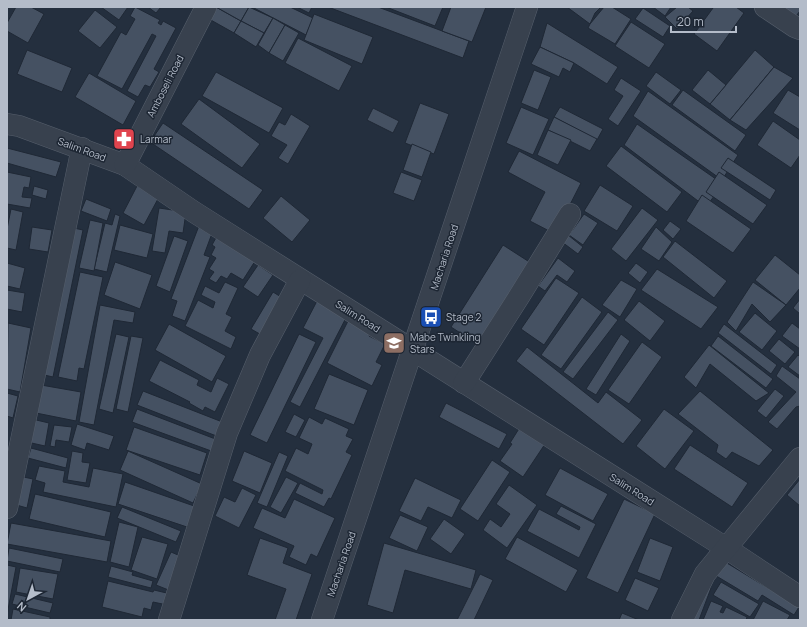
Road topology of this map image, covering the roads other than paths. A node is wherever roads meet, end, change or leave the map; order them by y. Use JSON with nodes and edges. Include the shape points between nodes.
{"nodes":[{"id":1,"x":206,"y":7,"type":"edge"},
{"id":2,"x":527,"y":7,"type":"edge"},
{"id":3,"x":764,"y":7,"type":"edge"},
{"id":4,"x":800,"y":29,"type":"edge"},
{"id":5,"x":7,"y":124,"type":"edge"},
{"id":6,"x":82,"y":148,"type":"junction"},
{"id":7,"x":125,"y":165,"type":"junction"},
{"id":8,"x":570,"y":214,"type":"dead end"},
{"id":9,"x":300,"y":280,"type":"junction"},
{"id":10,"x":412,"y":351,"type":"junction"},
{"id":11,"x":464,"y":383,"type":"junction"},
{"id":12,"x":800,"y":458,"type":"edge"},
{"id":13,"x":7,"y":508,"type":"edge"},
{"id":14,"x":726,"y":548,"type":"junction"},
{"id":15,"x":800,"y":596,"type":"edge"},
{"id":16,"x":169,"y":620,"type":"edge"},
{"id":17,"x":322,"y":620,"type":"edge"},
{"id":18,"x":682,"y":620,"type":"edge"}],
"edges":[{"from":1,"to":7,"type":"street","name":"Amboseli Road"},
{"from":2,"to":10,"type":"street","name":"Macharia Road"},
{"from":3,"to":4,"type":"street"},
{"from":5,"to":6,"type":"street","name":"Salim Road"},
{"from":6,"to":7,"type":"street","name":"Salim Road"},
{"from":6,"to":13,"type":"street"},
{"from":7,"to":9,"type":"street","name":"Salim Road"},
{"from":8,"to":11,"type":"street"},
{"from":9,"to":10,"type":"street","name":"Salim Road"},
{"from":9,"to":16,"type":"street","via":[[260,356],[227,433]]},
{"from":10,"to":11,"type":"street","name":"Salim Road"},
{"from":10,"to":17,"type":"street","name":"Macharia Road"},
{"from":11,"to":14,"type":"street","name":"Salim Road"},
{"from":12,"to":14,"type":"street"},
{"from":14,"to":15,"type":"street","name":"Salim Road"},
{"from":14,"to":18,"type":"street","via":[[705,574]]}]}
